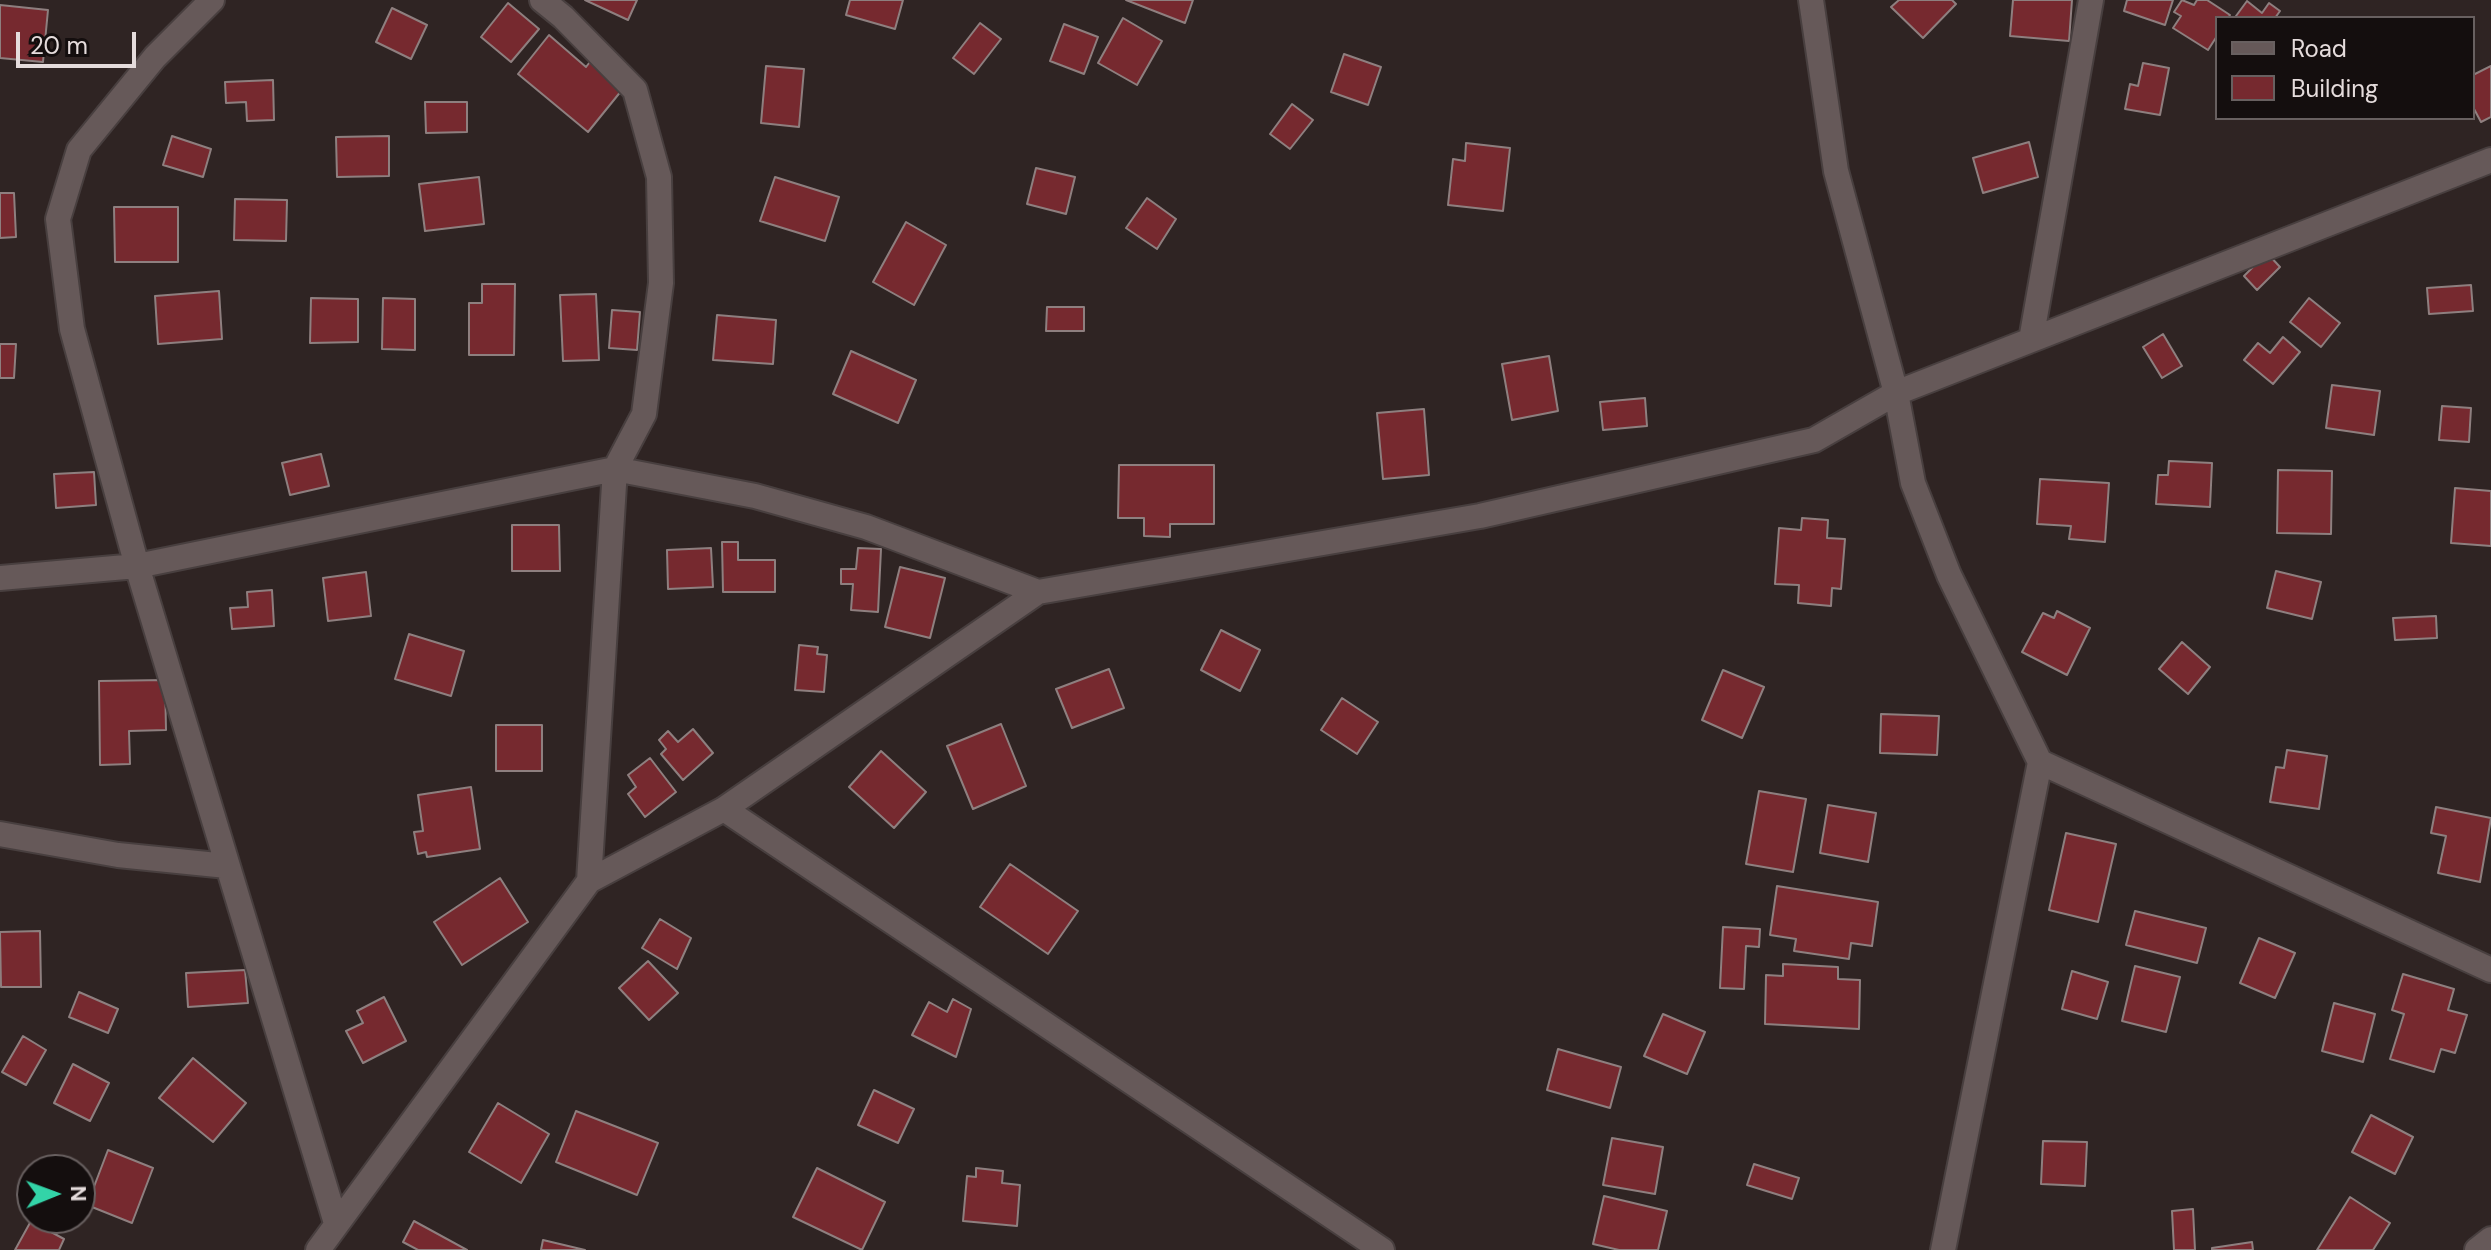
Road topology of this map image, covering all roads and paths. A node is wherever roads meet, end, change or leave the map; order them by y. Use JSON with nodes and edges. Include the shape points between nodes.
{"nodes":[{"id":1,"x":212,"y":0,"type":"edge"},
{"id":2,"x":542,"y":0,"type":"edge"},
{"id":3,"x":1811,"y":0,"type":"edge"},
{"id":4,"x":2091,"y":0,"type":"edge"},
{"id":5,"x":2491,"y":160,"type":"edge"},
{"id":6,"x":2031,"y":340,"type":"junction"},
{"id":7,"x":1896,"y":393,"type":"junction"},
{"id":8,"x":615,"y":469,"type":"junction"},
{"id":9,"x":137,"y":566,"type":"junction"},
{"id":10,"x":0,"y":578,"type":"edge"},
{"id":11,"x":1038,"y":592,"type":"junction"},
{"id":12,"x":2040,"y":762,"type":"junction"},
{"id":13,"x":724,"y":809,"type":"junction"},
{"id":14,"x":0,"y":834,"type":"edge"},
{"id":15,"x":227,"y":866,"type":"junction"},
{"id":16,"x":589,"y":881,"type":"junction"},
{"id":17,"x":2491,"y":970,"type":"edge"},
{"id":18,"x":336,"y":1223,"type":"junction"},
{"id":19,"x":2491,"y":1239,"type":"edge"},
{"id":20,"x":318,"y":1250,"type":"edge"},
{"id":21,"x":1382,"y":1250,"type":"edge"},
{"id":22,"x":1943,"y":1250,"type":"edge"},
{"id":23,"x":2477,"y":1250,"type":"edge"}],
"edges":[{"from":1,"to":9,"type":"street","via":[[155,57],[79,150],[58,219],[72,329]]},
{"from":2,"to":8,"type":"street","via":[[635,90],[659,177],[661,283],[644,414]]},
{"from":3,"to":7,"type":"street","via":[[1836,171]]},
{"from":4,"to":6,"type":"street"},
{"from":5,"to":6,"type":"street"},
{"from":6,"to":7,"type":"street"},
{"from":7,"to":11,"type":"street","via":[[1814,440],[1480,516]]},
{"from":7,"to":12,"type":"street","via":[[1913,483],[1944,562]]},
{"from":8,"to":9,"type":"street"},
{"from":8,"to":11,"type":"street","via":[[755,496],[866,527]]},
{"from":8,"to":16,"type":"street"},
{"from":9,"to":10,"type":"street"},
{"from":9,"to":15,"type":"street"},
{"from":11,"to":13,"type":"street"},
{"from":12,"to":17,"type":"street"},
{"from":12,"to":22,"type":"street"},
{"from":13,"to":16,"type":"street"},
{"from":13,"to":21,"type":"street"},
{"from":14,"to":15,"type":"street","via":[[118,855]]},
{"from":15,"to":18,"type":"street"},
{"from":16,"to":18,"type":"street"},
{"from":18,"to":20,"type":"street"},
{"from":19,"to":23,"type":"street"}]}
